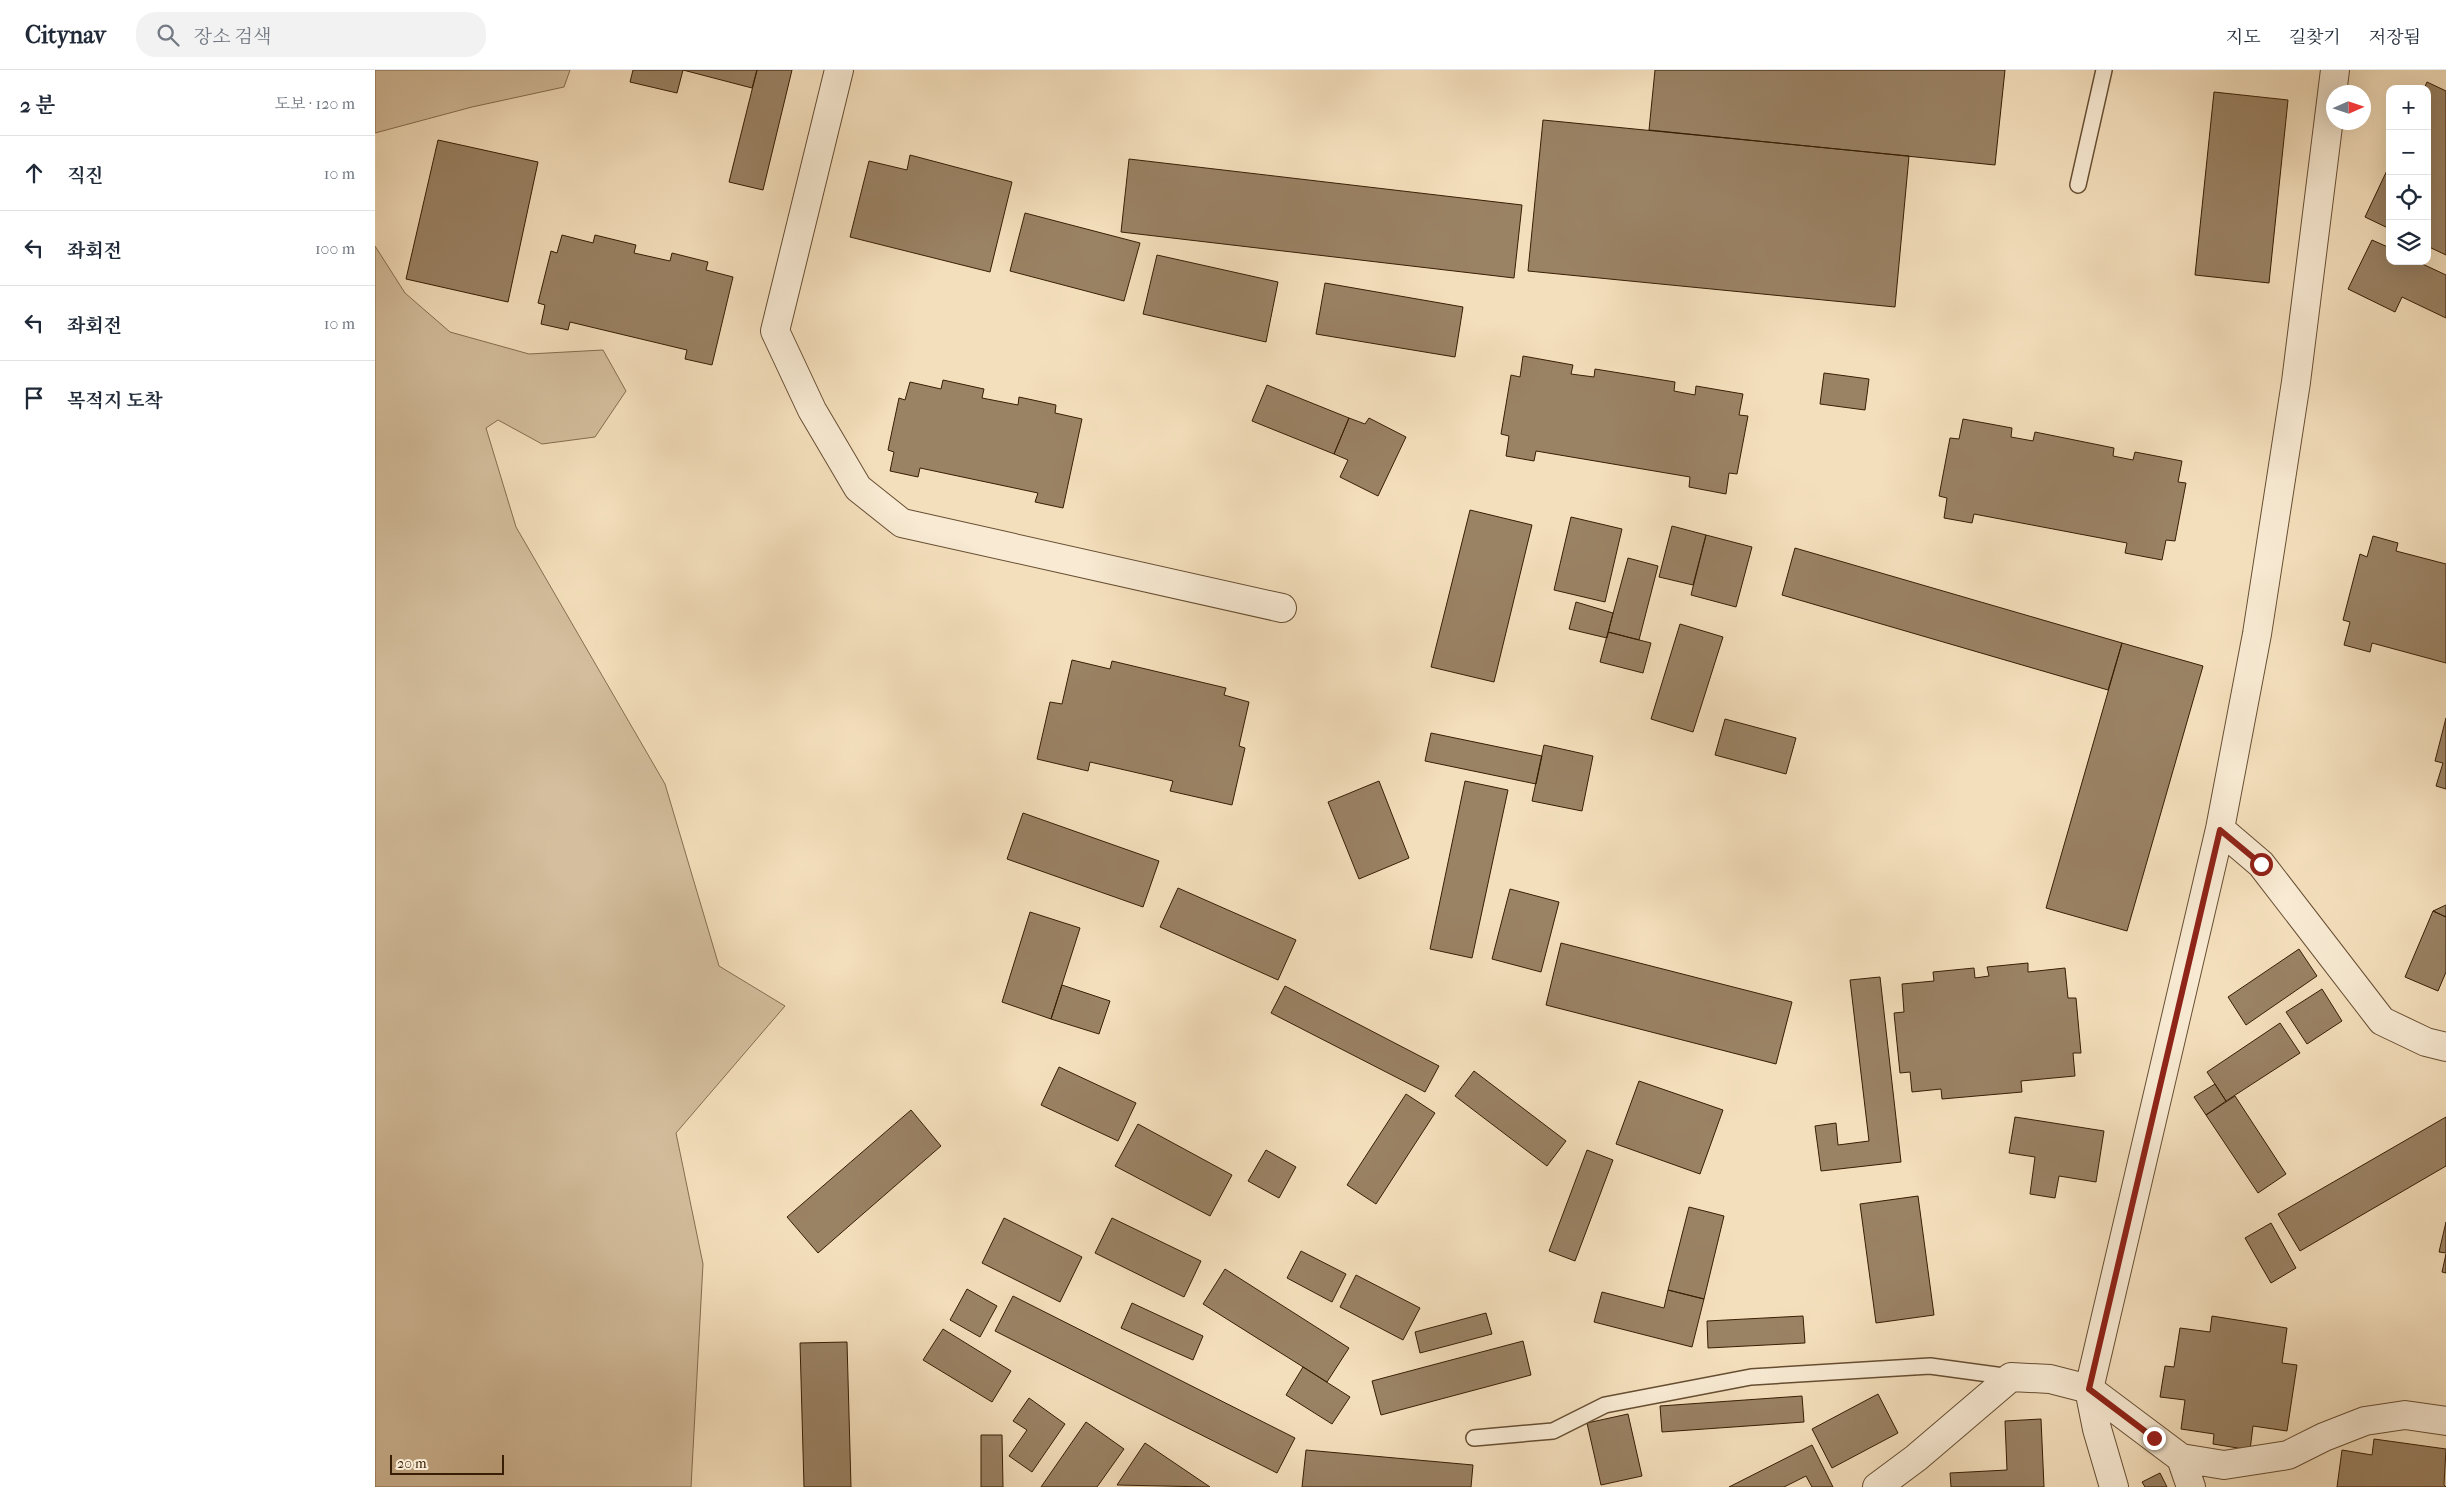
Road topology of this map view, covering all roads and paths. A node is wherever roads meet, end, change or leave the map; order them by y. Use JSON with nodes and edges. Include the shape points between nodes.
{"nodes":[{"id":1,"x":839,"y":70,"type":"edge"},
{"id":2,"x":2104,"y":70,"type":"edge"},
{"id":3,"x":2335,"y":70,"type":"edge"},
{"id":4,"x":2077,"y":185,"type":"dead end"},
{"id":5,"x":1282,"y":608,"type":"dead end"},
{"id":6,"x":2220,"y":830,"type":"junction"},
{"id":7,"x":2446,"y":1047,"type":"edge"},
{"id":8,"x":2011,"y":1377,"type":"junction"},
{"id":9,"x":2089,"y":1389,"type":"junction"},
{"id":10,"x":2446,"y":1421,"type":"edge"},
{"id":11,"x":1474,"y":1438,"type":"dead end"},
{"id":12,"x":2181,"y":1458,"type":"junction"},
{"id":13,"x":1877,"y":1487,"type":"edge"},
{"id":14,"x":2114,"y":1487,"type":"edge"},
{"id":15,"x":2191,"y":1487,"type":"edge"}],
"edges":[{"from":1,"to":5,"type":"street","via":[[775,331],[812,410],[858,488],[902,523]]},
{"from":2,"to":4,"type":"lane"},
{"from":3,"to":6,"type":"street","via":[[2296,382],[2257,634]]},
{"from":6,"to":7,"type":"street","via":[[2261,864],[2381,1021],[2426,1042]]},
{"from":6,"to":9,"type":"street"},
{"from":8,"to":9,"type":"street","via":[[2049,1379]]},
{"from":8,"to":11,"type":"lane","via":[[1931,1366],[1751,1376],[1605,1406],[1553,1431]]},
{"from":8,"to":13,"type":"street"},
{"from":9,"to":12,"type":"street"},
{"from":9,"to":14,"type":"street"},
{"from":10,"to":12,"type":"street","via":[[2405,1415],[2365,1421],[2288,1455],[2224,1465]]},
{"from":12,"to":15,"type":"street"}]}
